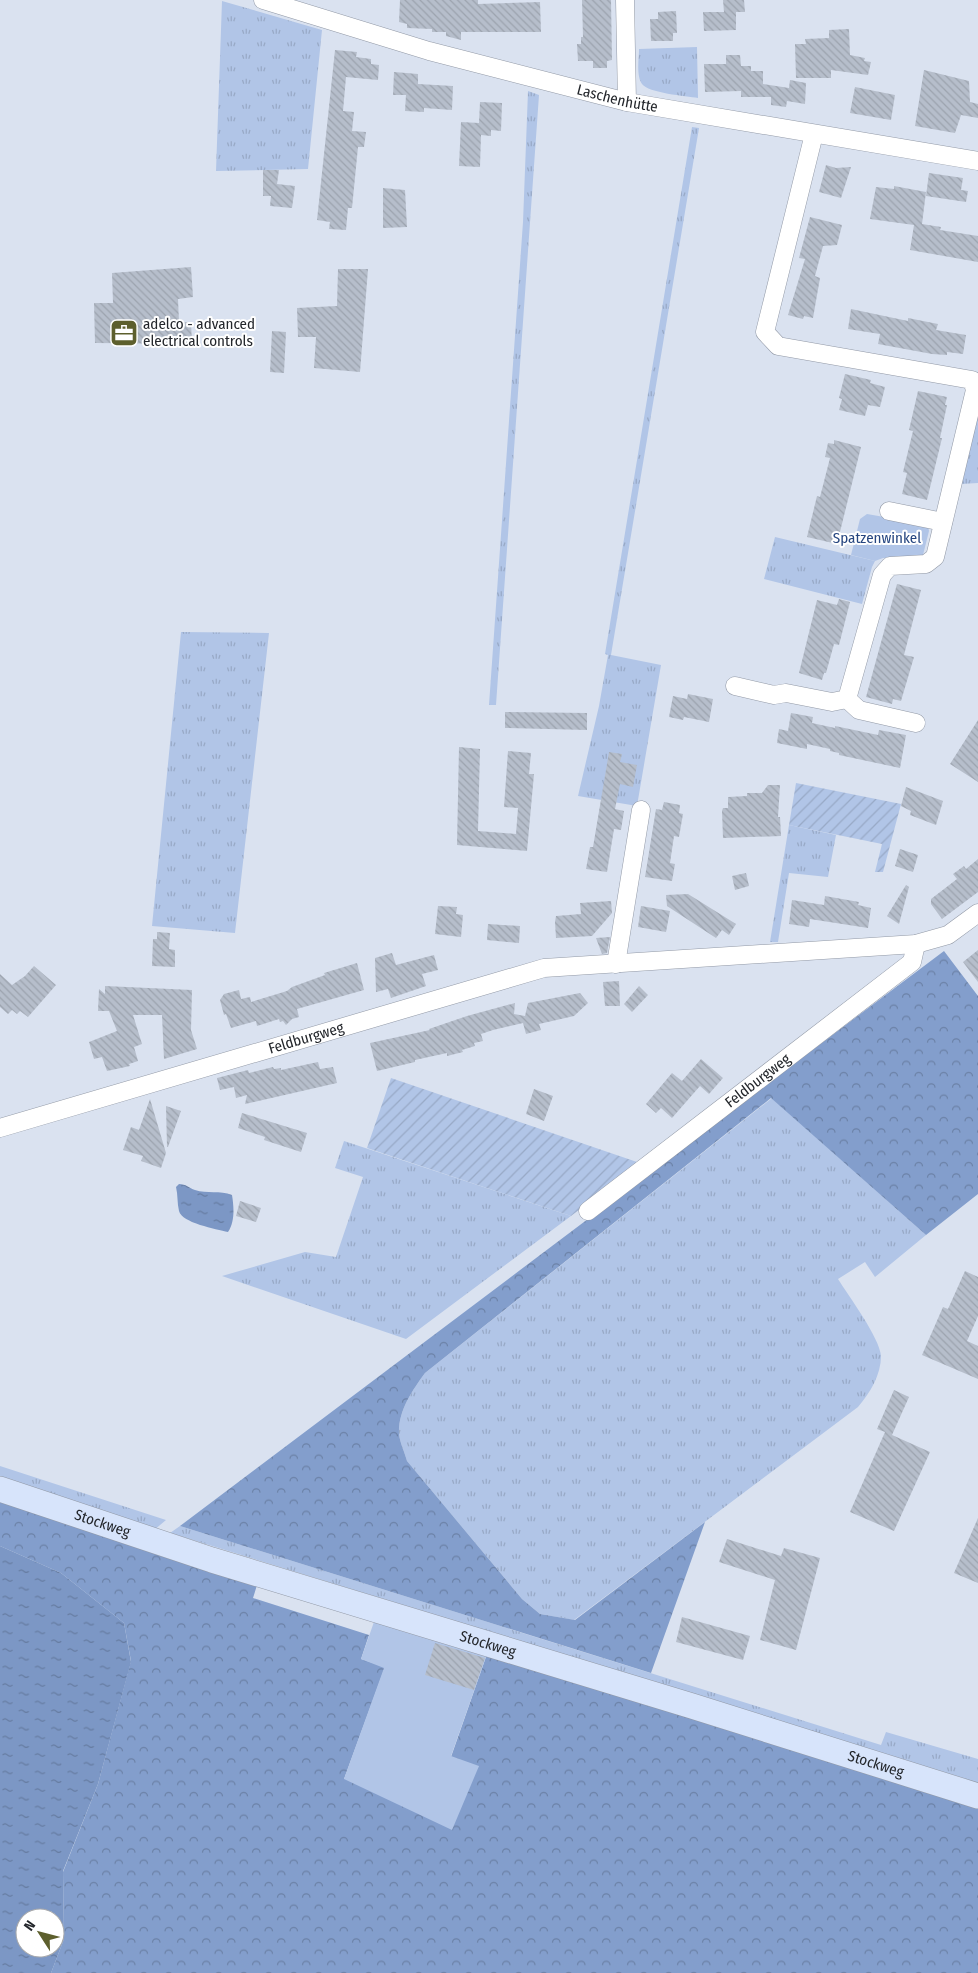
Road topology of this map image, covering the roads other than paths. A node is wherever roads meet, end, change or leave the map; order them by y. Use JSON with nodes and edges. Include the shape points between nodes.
{"nodes":[{"id":1,"x":263,"y":0,"type":"edge"},
{"id":2,"x":625,"y":0,"type":"edge"},
{"id":3,"x":627,"y":102,"type":"junction"},
{"id":4,"x":814,"y":134,"type":"junction"},
{"id":5,"x":978,"y":161,"type":"edge"},
{"id":6,"x":889,"y":511,"type":"dead end"},
{"id":7,"x":944,"y":522,"type":"junction"},
{"id":8,"x":735,"y":686,"type":"dead end"},
{"id":9,"x":848,"y":699,"type":"junction"},
{"id":10,"x":916,"y":723,"type":"dead end"},
{"id":11,"x":641,"y":810,"type":"dead end"},
{"id":12,"x":978,"y":913,"type":"edge"},
{"id":13,"x":916,"y":944,"type":"junction"},
{"id":14,"x":616,"y":964,"type":"junction"},
{"id":15,"x":0,"y":1128,"type":"edge"},
{"id":16,"x":588,"y":1211,"type":"dead end"},
{"id":17,"x":0,"y":1489,"type":"edge"},
{"id":18,"x":978,"y":1796,"type":"edge"}],
"edges":[{"from":1,"to":3,"type":"street","name":"Laschenhütte","via":[[429,51]]},
{"from":2,"to":3,"type":"street"},
{"from":3,"to":4,"type":"street","name":"Laschenhütte"},
{"from":4,"to":5,"type":"street","name":"Laschenhütte"},
{"from":4,"to":7,"type":"street","via":[[765,332],[778,346],[972,380],[975,390]]},
{"from":6,"to":7,"type":"street"},
{"from":7,"to":9,"type":"street","via":[[935,556],[926,564],[890,566],[882,575]]},
{"from":8,"to":9,"type":"street","via":[[774,695],[786,693],[832,702]]},
{"from":9,"to":10,"type":"street","via":[[859,710]]},
{"from":11,"to":14,"type":"street"},
{"from":12,"to":13,"type":"street","name":"Feldburgweg","via":[[948,935]]},
{"from":13,"to":14,"type":"street","name":"Feldburgweg"},
{"from":13,"to":16,"type":"street","name":"Feldburgweg","via":[[912,962]]},
{"from":14,"to":15,"type":"street","name":"Feldburgweg","via":[[544,968]]},
{"from":17,"to":18,"type":"street","name":"Stockweg","via":[[212,1560]]}]}
